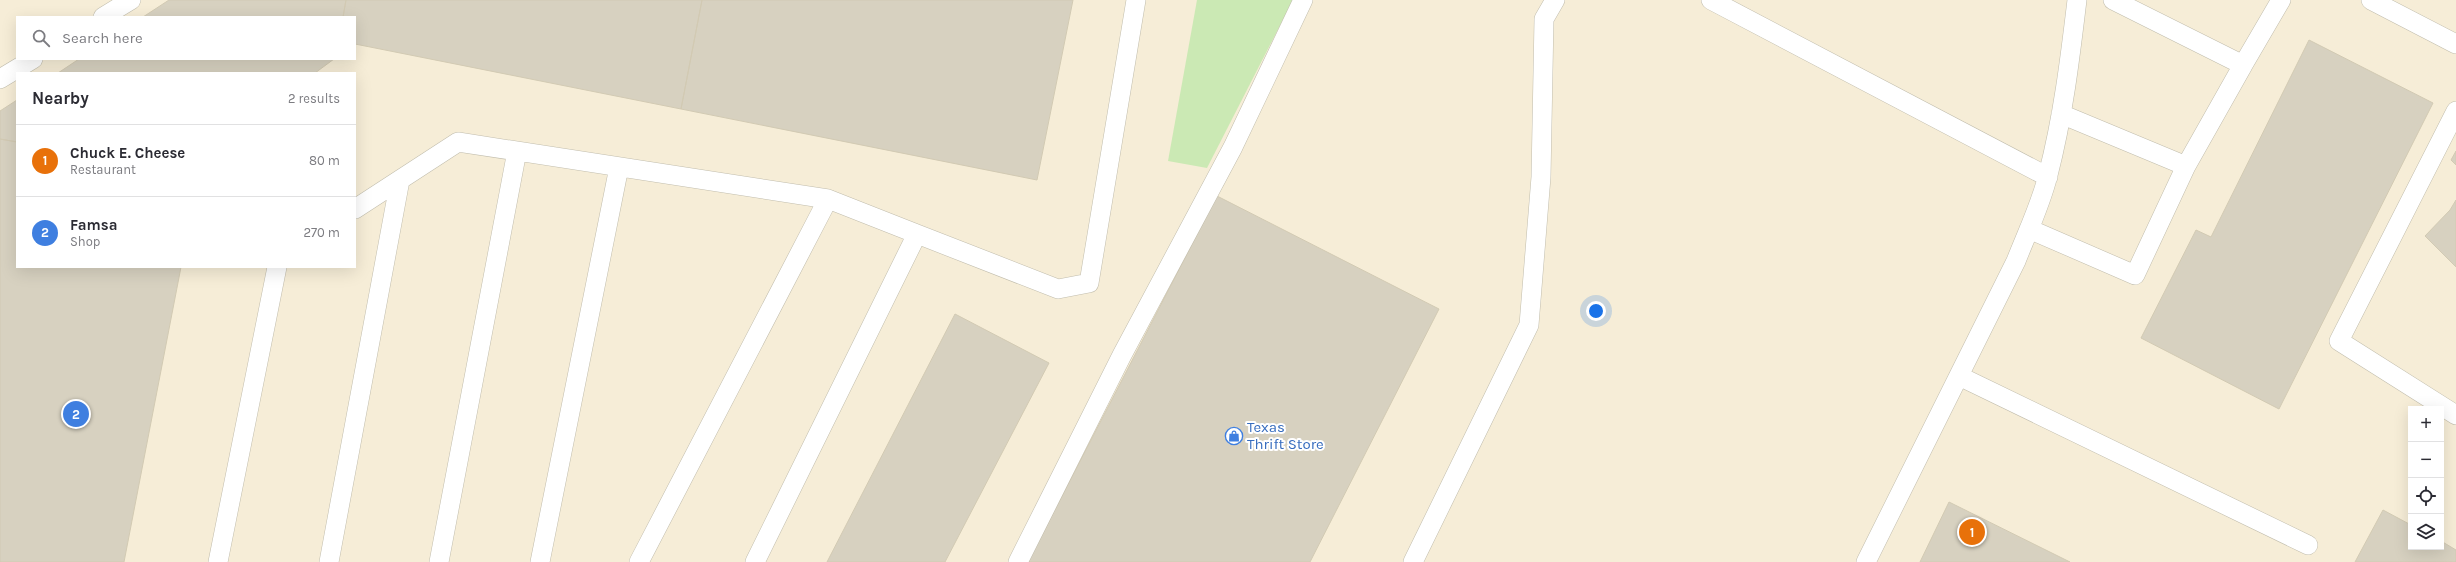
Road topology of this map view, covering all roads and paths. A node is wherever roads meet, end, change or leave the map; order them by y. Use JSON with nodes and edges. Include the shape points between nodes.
{"nodes":[{"id":1,"x":131,"y":0,"type":"edge"},
{"id":2,"x":1136,"y":0,"type":"edge"},
{"id":3,"x":1303,"y":0,"type":"edge"},
{"id":4,"x":1555,"y":0,"type":"edge"},
{"id":5,"x":1711,"y":0,"type":"edge"},
{"id":6,"x":2077,"y":0,"type":"edge"},
{"id":7,"x":2113,"y":0,"type":"edge"},
{"id":8,"x":2280,"y":0,"type":"edge"},
{"id":9,"x":2371,"y":0,"type":"edge"},
{"id":10,"x":105,"y":16,"type":"edge"},
{"id":11,"x":2456,"y":44,"type":"edge"},
{"id":12,"x":31,"y":60,"type":"edge"},
{"id":13,"x":2243,"y":65,"type":"junction"},
{"id":14,"x":0,"y":79,"type":"edge"},
{"id":15,"x":2456,"y":111,"type":"edge"},
{"id":16,"x":2061,"y":114,"type":"junction"},
{"id":17,"x":517,"y":151,"type":"junction"},
{"id":18,"x":2186,"y":166,"type":"junction"},
{"id":19,"x":619,"y":167,"type":"junction"},
{"id":20,"x":2048,"y":177,"type":"junction"},
{"id":21,"x":400,"y":180,"type":"junction"},
{"id":22,"x":828,"y":199,"type":"junction"},
{"id":23,"x":356,"y":208,"type":"edge"},
{"id":24,"x":2029,"y":228,"type":"junction"},
{"id":25,"x":917,"y":234,"type":"junction"},
{"id":26,"x":277,"y":268,"type":"edge"},
{"id":27,"x":1959,"y":376,"type":"junction"},
{"id":28,"x":2456,"y":415,"type":"edge"},
{"id":29,"x":2308,"y":545,"type":"dead end"},
{"id":30,"x":218,"y":562,"type":"edge"},
{"id":31,"x":329,"y":562,"type":"edge"},
{"id":32,"x":439,"y":562,"type":"edge"},
{"id":33,"x":540,"y":562,"type":"edge"},
{"id":34,"x":639,"y":562,"type":"edge"},
{"id":35,"x":755,"y":562,"type":"edge"},
{"id":36,"x":1018,"y":562,"type":"edge"},
{"id":37,"x":1413,"y":562,"type":"edge"},
{"id":38,"x":1866,"y":562,"type":"edge"}],
"edges":[{"from":1,"to":10,"type":"lane"},
{"from":2,"to":25,"type":"lane","via":[[1089,283],[1058,289]]},
{"from":3,"to":36,"type":"lane","via":[[1233,147],[1122,355]]},
{"from":4,"to":37,"type":"lane","via":[[1544,20],[1541,177],[1529,325]]},
{"from":5,"to":20,"type":"lane"},
{"from":6,"to":16,"type":"lane"},
{"from":7,"to":13,"type":"lane"},
{"from":8,"to":13,"type":"lane"},
{"from":9,"to":11,"type":"lane"},
{"from":12,"to":14,"type":"lane"},
{"from":13,"to":18,"type":"lane"},
{"from":15,"to":28,"type":"lane","via":[[2339,341]]},
{"from":16,"to":18,"type":"lane"},
{"from":16,"to":20,"type":"lane"},
{"from":17,"to":19,"type":"lane"},
{"from":17,"to":21,"type":"lane","via":[[458,142]]},
{"from":17,"to":32,"type":"lane"},
{"from":18,"to":24,"type":"lane","via":[[2135,275]]},
{"from":19,"to":22,"type":"lane"},
{"from":19,"to":33,"type":"lane"},
{"from":20,"to":24,"type":"lane"},
{"from":21,"to":23,"type":"lane"},
{"from":21,"to":31,"type":"lane"},
{"from":22,"to":25,"type":"lane"},
{"from":22,"to":34,"type":"lane"},
{"from":24,"to":27,"type":"lane","via":[[2016,261]]},
{"from":25,"to":35,"type":"lane"},
{"from":26,"to":30,"type":"lane"},
{"from":27,"to":29,"type":"lane"},
{"from":27,"to":38,"type":"lane"}]}
